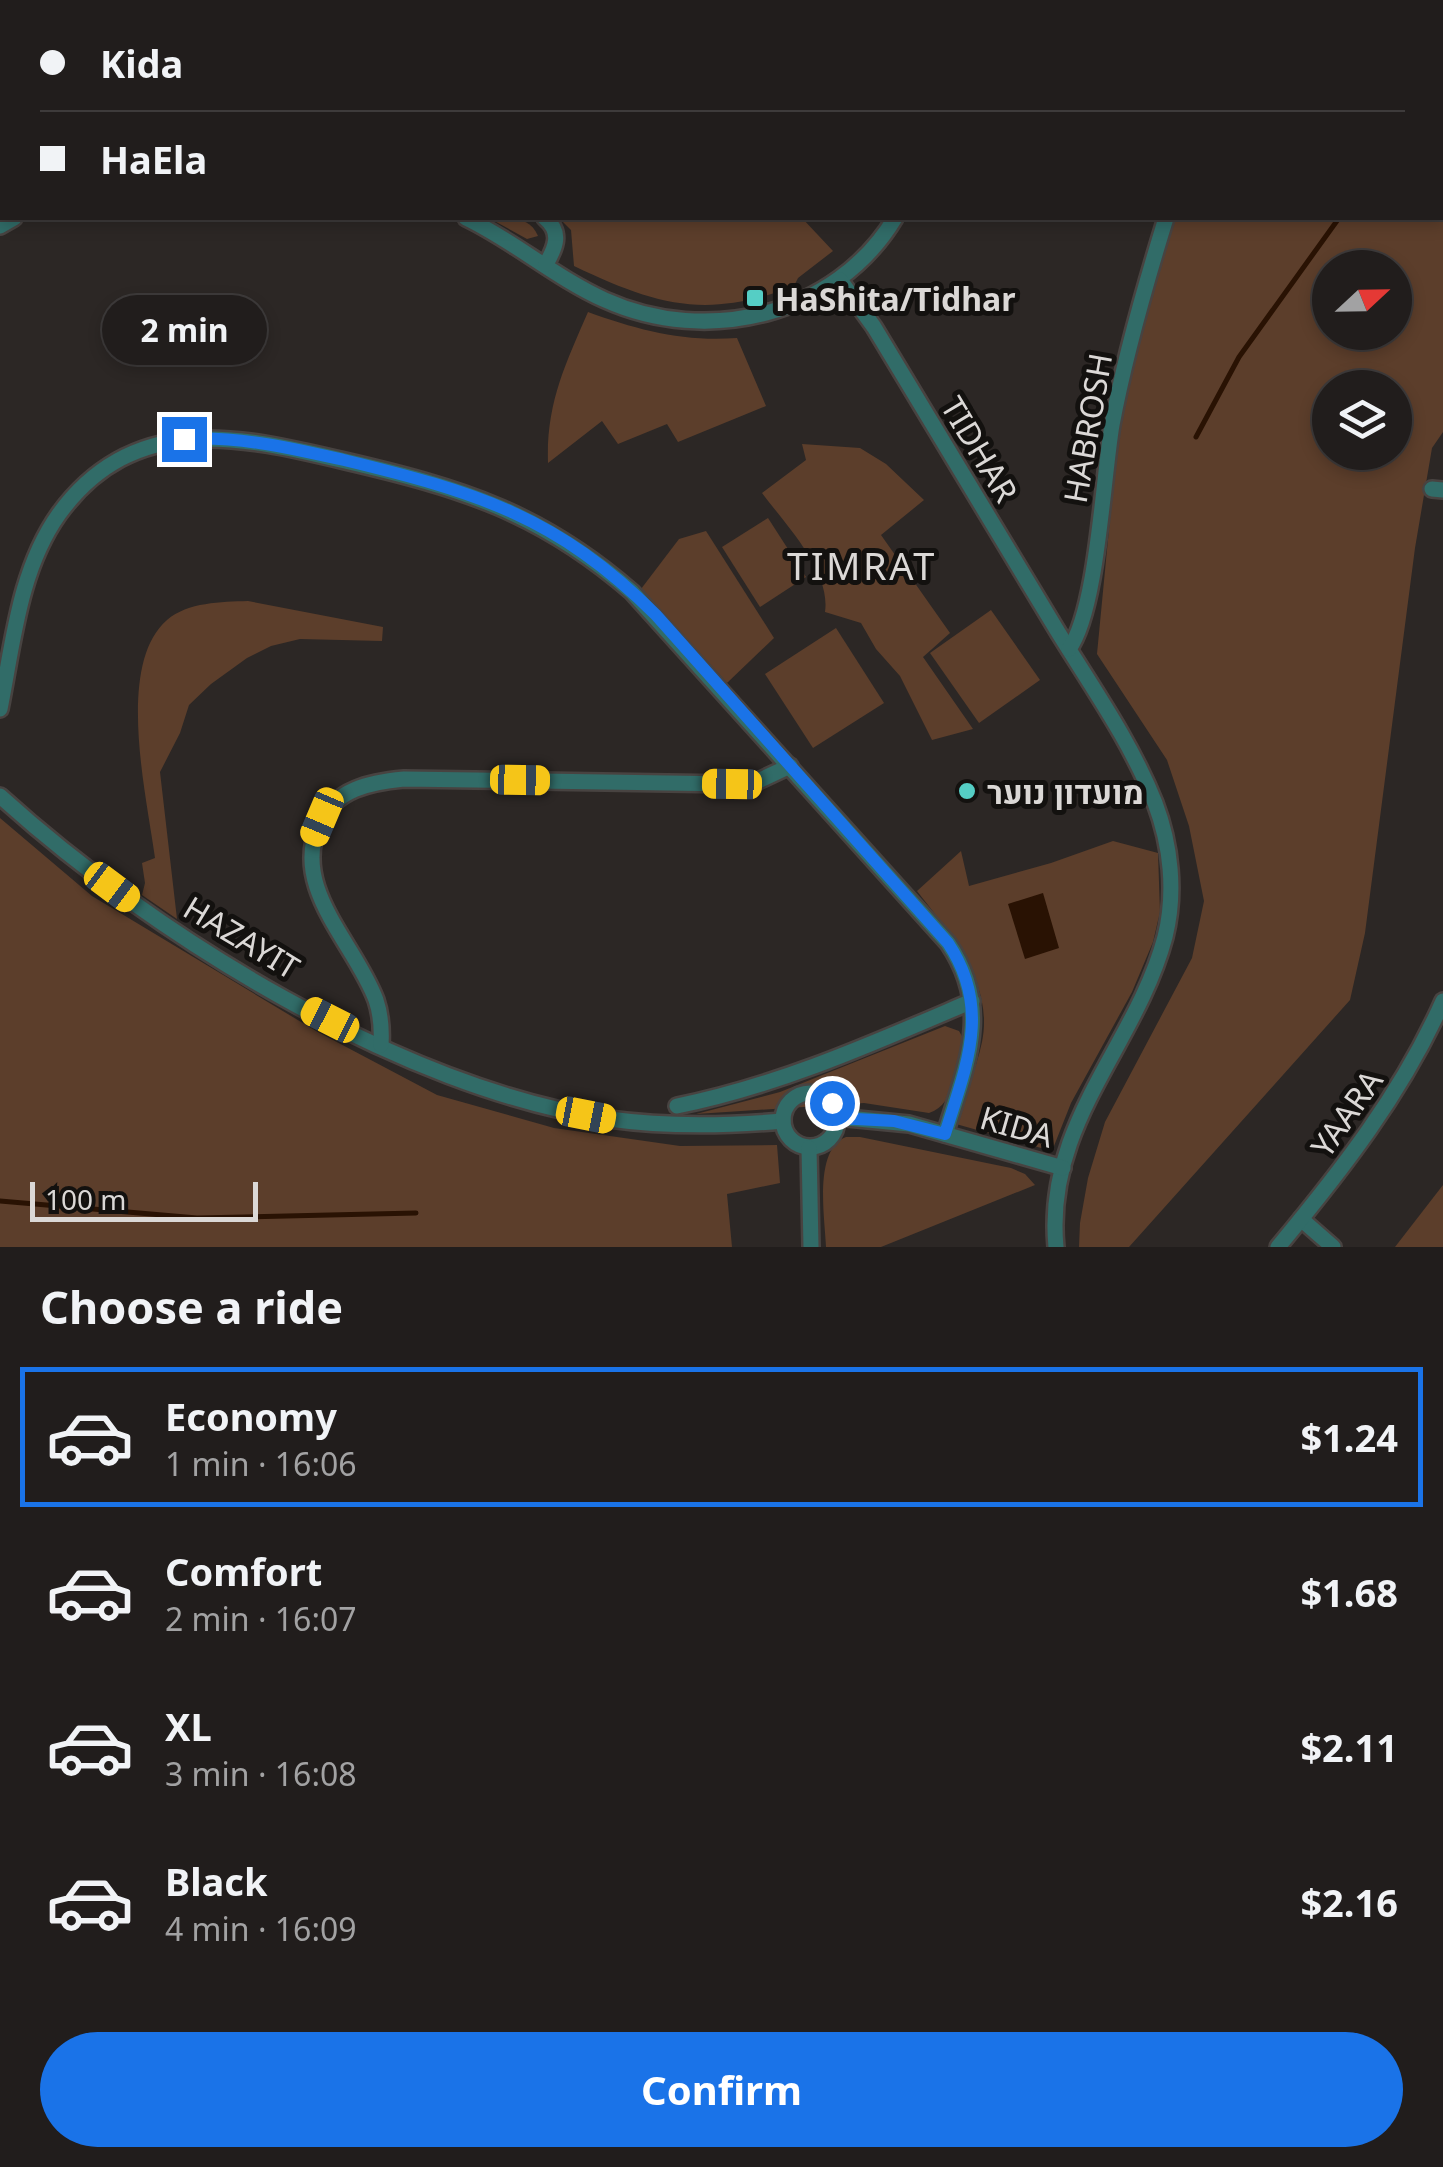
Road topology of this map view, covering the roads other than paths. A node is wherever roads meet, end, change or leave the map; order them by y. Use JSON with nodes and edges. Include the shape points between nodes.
{"nodes":[{"id":1,"x":469,"y":220,"type":"edge"},
{"id":2,"x":547,"y":220,"type":"edge"},
{"id":3,"x":893,"y":220,"type":"edge"},
{"id":4,"x":1165,"y":220,"type":"edge"},
{"id":5,"x":546,"y":264,"type":"junction"},
{"id":6,"x":840,"y":280,"type":"junction"},
{"id":7,"x":1069,"y":649,"type":"junction"},
{"id":8,"x":0,"y":709,"type":"edge"},
{"id":9,"x":790,"y":766,"type":"junction"},
{"id":10,"x":0,"y":796,"type":"edge"},
{"id":11,"x":972,"y":1001,"type":"junction"},
{"id":12,"x":1443,"y":1002,"type":"edge"},
{"id":13,"x":381,"y":1046,"type":"junction"},
{"id":14,"x":678,"y":1106,"type":"dead end"},
{"id":15,"x":837,"y":1118,"type":"junction"},
{"id":16,"x":783,"y":1121,"type":"junction"},
{"id":17,"x":945,"y":1134,"type":"junction"},
{"id":18,"x":809,"y":1148,"type":"junction"},
{"id":19,"x":1063,"y":1168,"type":"junction"},
{"id":20,"x":1301,"y":1220,"type":"junction"},
{"id":21,"x":811,"y":1247,"type":"edge"},
{"id":22,"x":1056,"y":1247,"type":"edge"},
{"id":23,"x":1278,"y":1247,"type":"edge"},
{"id":24,"x":1333,"y":1247,"type":"edge"}],
"edges":[{"from":1,"to":5,"type":"street"},
{"from":2,"to":5,"type":"street","via":[[556,236]]},
{"from":3,"to":6,"type":"street","via":[[873,250]]},
{"from":4,"to":7,"type":"street","name":"HABROSH","via":[[1112,426],[1084,617]]},
{"from":5,"to":6,"type":"street","via":[[636,312],[704,322],[772,311]]},
{"from":6,"to":7,"type":"street","name":"TIDHAR"},
{"from":7,"to":19,"type":"street","name":"TIDHAR","via":[[1155,804],[1168,856],[1170,903],[1156,965],[1093,1086]]},
{"from":8,"to":9,"type":"street","via":[[25,587],[60,513],[86,485],[148,448],[222,437],[437,483],[550,531],[632,592]]},
{"from":9,"to":11,"type":"street","via":[[948,943]]},
{"from":9,"to":13,"type":"street","via":[[732,784],[404,778],[377,781],[335,801],[314,836],[314,881],[376,1000]]},
{"from":10,"to":13,"type":"street","name":"HAZAYIT","via":[[54,844],[183,936]]},
{"from":11,"to":14,"type":"street","via":[[801,1072]]},
{"from":11,"to":17,"type":"street","via":[[969,1057]]},
{"from":12,"to":20,"type":"street","name":"YAARA","via":[[1404,1079]]},
{"from":13,"to":16,"type":"street","name":"HAZAYIT","via":[[518,1099],[579,1114],[702,1126]]},
{"from":15,"to":16,"type":"street","via":[[825,1096],[808,1092],[791,1100]]},
{"from":15,"to":17,"type":"street","name":"KIDA","via":[[894,1121]]},
{"from":15,"to":18,"type":"street","via":[[832,1137]]},
{"from":16,"to":18,"type":"street","via":[[792,1141]]},
{"from":17,"to":19,"type":"street","name":"KIDA"},
{"from":18,"to":21,"type":"street"},
{"from":19,"to":22,"type":"street","name":"TIDHAR"},
{"from":20,"to":23,"type":"street","name":"YAARA"},
{"from":20,"to":24,"type":"street"}]}
